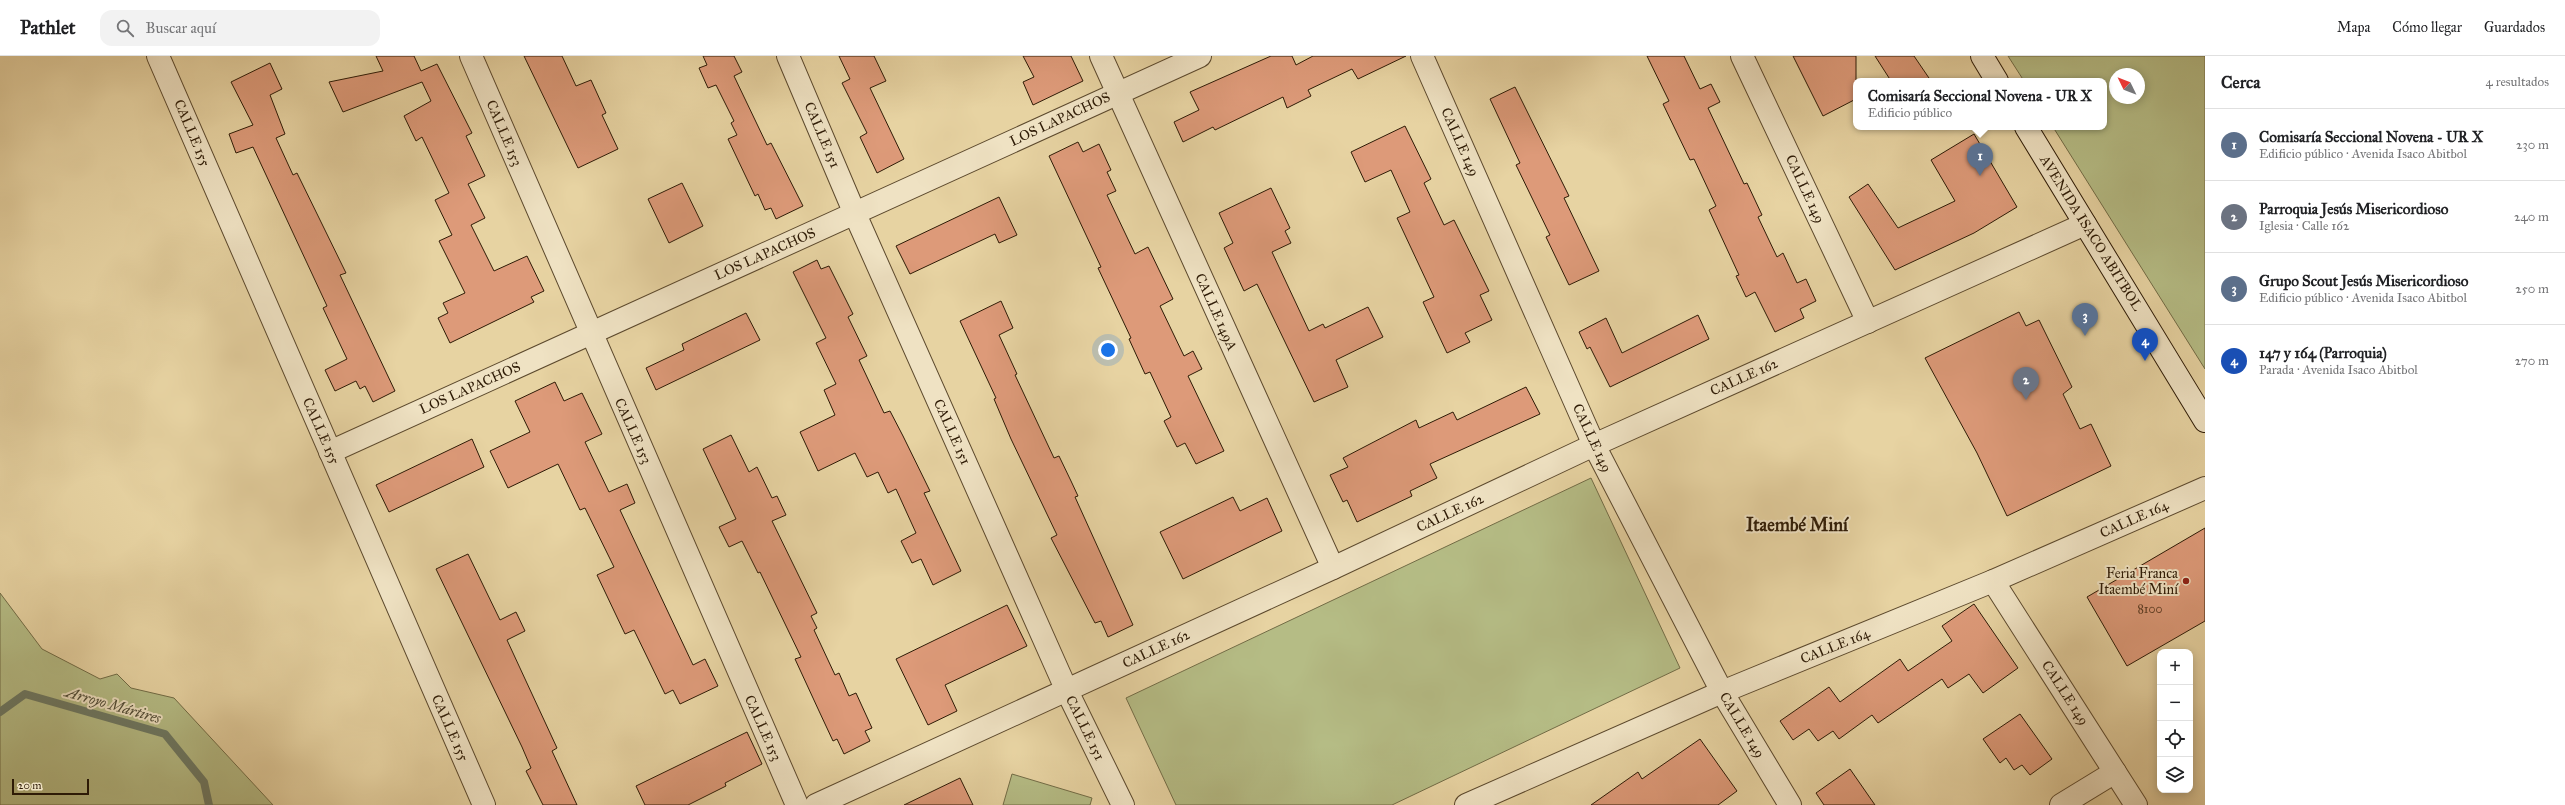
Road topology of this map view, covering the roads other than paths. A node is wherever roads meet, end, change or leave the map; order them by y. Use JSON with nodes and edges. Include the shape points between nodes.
{"nodes":[{"id":1,"x":158,"y":56,"type":"edge"},
{"id":2,"x":471,"y":56,"type":"edge"},
{"id":3,"x":788,"y":56,"type":"edge"},
{"id":4,"x":1101,"y":56,"type":"edge"},
{"id":5,"x":1200,"y":56,"type":"edge"},
{"id":6,"x":1422,"y":56,"type":"edge"},
{"id":7,"x":1742,"y":56,"type":"edge"},
{"id":8,"x":1982,"y":56,"type":"edge"},
{"id":9,"x":1995,"y":78,"type":"edge"},
{"id":10,"x":1117,"y":93,"type":"junction"},
{"id":11,"x":2028,"y":130,"type":"edge"},
{"id":12,"x":855,"y":214,"type":"junction"},
{"id":13,"x":2086,"y":224,"type":"junction"},
{"id":14,"x":1868,"y":322,"type":"junction"},
{"id":15,"x":591,"y":334,"type":"junction"},
{"id":16,"x":2205,"y":421,"type":"edge"},
{"id":17,"x":1594,"y":445,"type":"junction"},
{"id":18,"x":330,"y":452,"type":"junction"},
{"id":19,"x":2205,"y":488,"type":"edge"},
{"id":20,"x":1333,"y":568,"type":"junction"},
{"id":21,"x":1993,"y":581,"type":"junction"},
{"id":22,"x":1067,"y":690,"type":"junction"},
{"id":23,"x":1722,"y":692,"type":"junction"},
{"id":24,"x":2115,"y":772,"type":"junction"},
{"id":25,"x":484,"y":805,"type":"edge"},
{"id":26,"x":796,"y":805,"type":"edge"},
{"id":27,"x":816,"y":805,"type":"edge"},
{"id":28,"x":1123,"y":805,"type":"edge"},
{"id":29,"x":1467,"y":805,"type":"edge"},
{"id":30,"x":1790,"y":805,"type":"edge"},
{"id":31,"x":2061,"y":805,"type":"edge"},
{"id":32,"x":2136,"y":805,"type":"edge"}],
"edges":[{"from":1,"to":18,"type":"street","name":"CALLE 155"},
{"from":2,"to":15,"type":"street","name":"CALLE 153"},
{"from":3,"to":12,"type":"street","name":"CALLE 151"},
{"from":4,"to":10,"type":"street","name":"CALLE 149A"},
{"from":5,"to":10,"type":"street","name":"LOS LAPACHOS"},
{"from":6,"to":17,"type":"street","name":"CALLE 149"},
{"from":7,"to":14,"type":"street","name":"CALLE 149"},
{"from":8,"to":9,"type":"street"},
{"from":10,"to":12,"type":"street","name":"LOS LAPACHOS"},
{"from":10,"to":20,"type":"street","name":"CALLE 149A"},
{"from":11,"to":13,"type":"street","name":"AVENIDA ISACO ABITBOL"},
{"from":12,"to":15,"type":"street","name":"LOS LAPACHOS"},
{"from":12,"to":22,"type":"street","name":"CALLE 151"},
{"from":13,"to":14,"type":"street","name":"CALLE 162"},
{"from":13,"to":16,"type":"street","name":"AVENIDA ISACO ABITBOL"},
{"from":14,"to":17,"type":"street","name":"CALLE 162"},
{"from":15,"to":18,"type":"street","name":"LOS LAPACHOS"},
{"from":15,"to":26,"type":"street","name":"CALLE 153"},
{"from":17,"to":20,"type":"street","name":"CALLE 162"},
{"from":17,"to":23,"type":"street","name":"CALLE 149"},
{"from":18,"to":25,"type":"street","name":"CALLE 155"},
{"from":19,"to":21,"type":"street","name":"CALLE 164"},
{"from":20,"to":22,"type":"street","name":"CALLE 162"},
{"from":21,"to":23,"type":"street","name":"CALLE 164"},
{"from":21,"to":24,"type":"street","name":"CALLE 149"},
{"from":22,"to":27,"type":"street","name":"CALLE 162"},
{"from":22,"to":28,"type":"street","name":"CALLE 151"},
{"from":23,"to":29,"type":"street","name":"CALLE 164"},
{"from":23,"to":30,"type":"street","name":"CALLE 149"},
{"from":24,"to":31,"type":"street"},
{"from":24,"to":32,"type":"street","name":"CALLE 149"}]}
